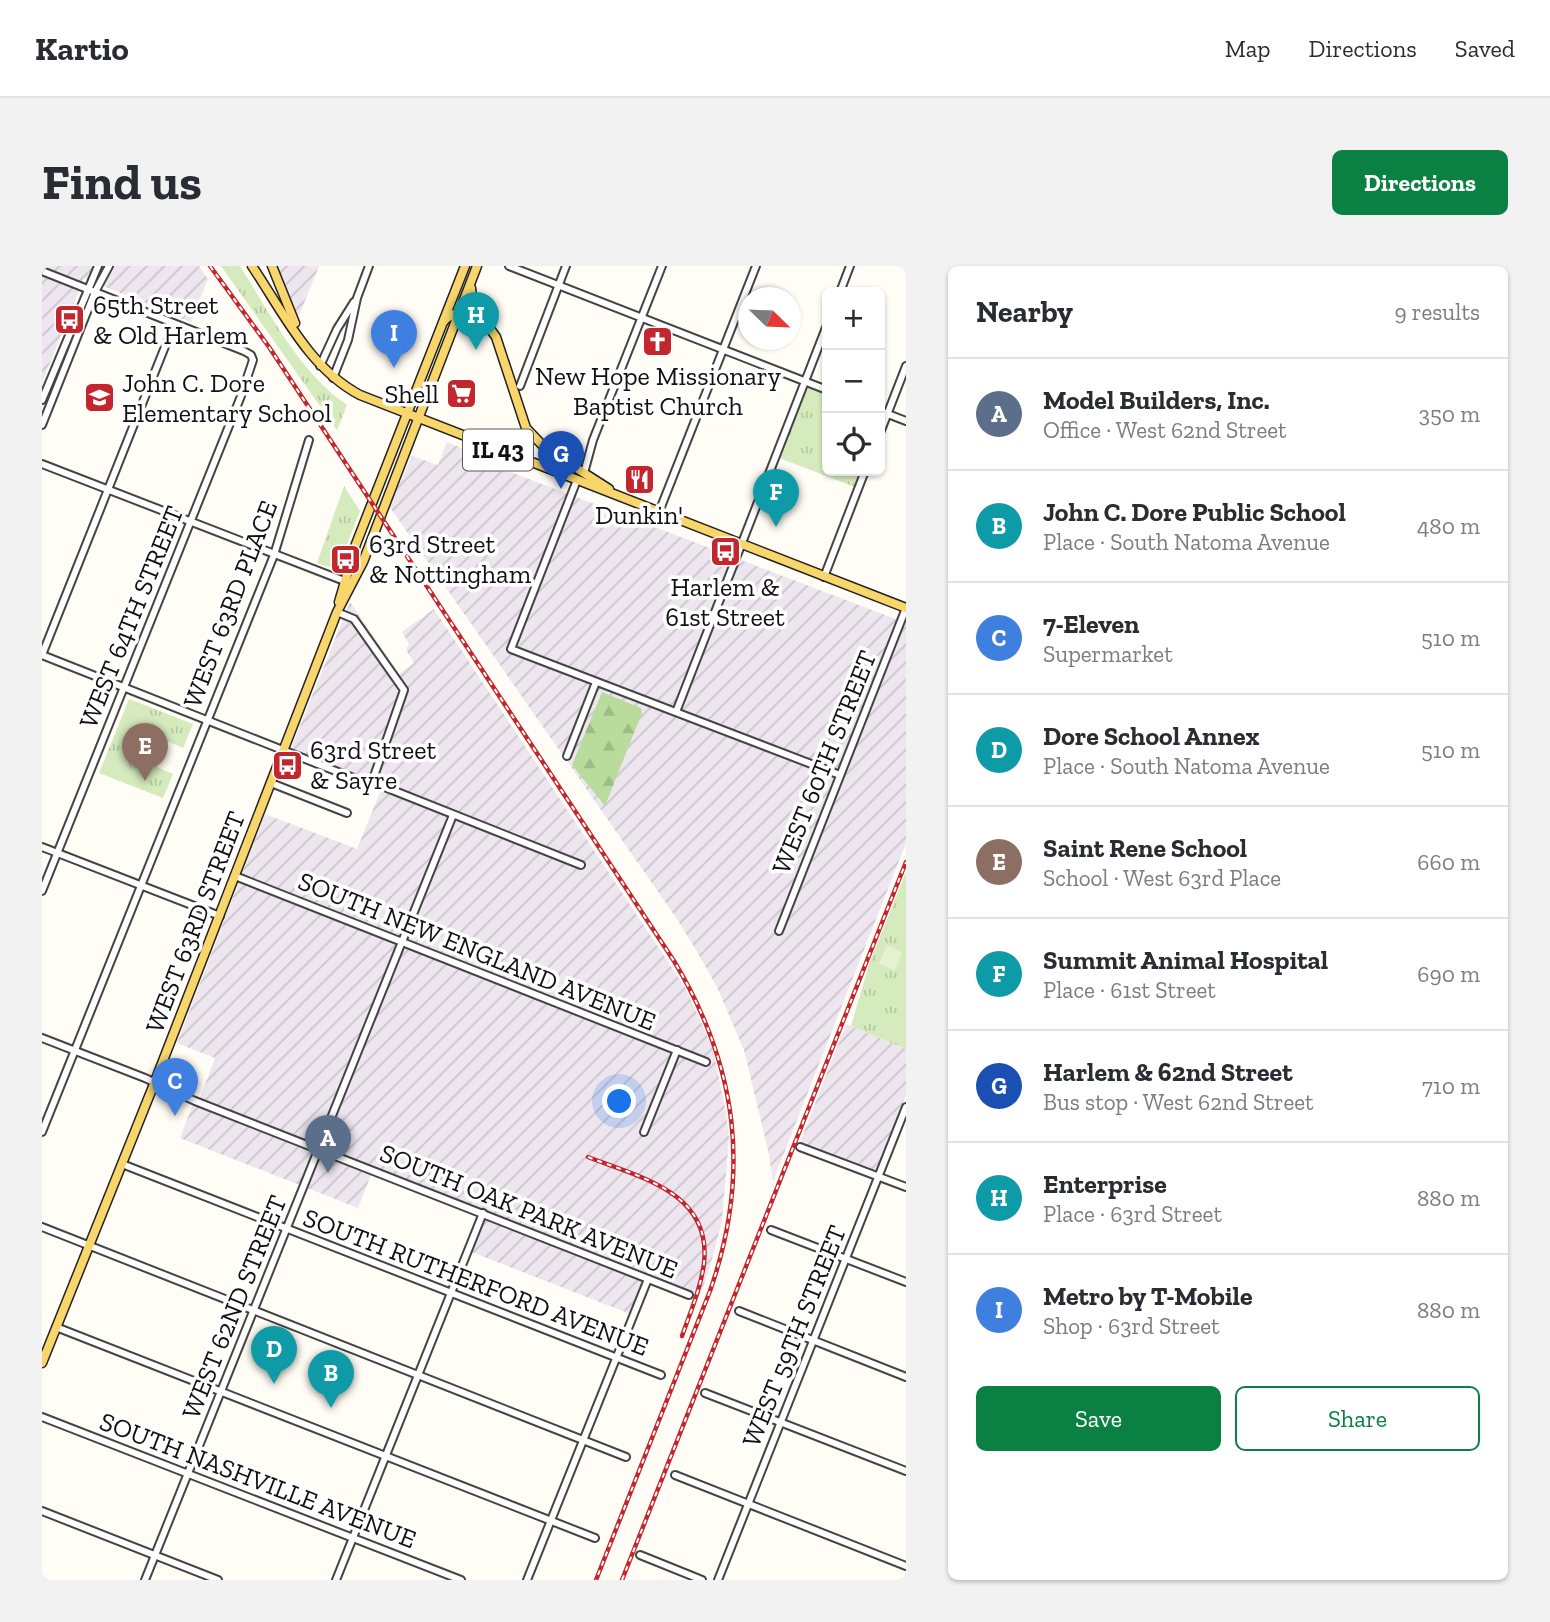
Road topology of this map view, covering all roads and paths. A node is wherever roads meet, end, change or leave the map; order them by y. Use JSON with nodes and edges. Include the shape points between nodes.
{"nodes":[{"id":1,"x":98,"y":266,"type":"edge"},
{"id":2,"x":109,"y":266,"type":"edge"},
{"id":3,"x":252,"y":266,"type":"edge"},
{"id":4,"x":272,"y":266,"type":"edge"},
{"id":5,"x":369,"y":266,"type":"edge"},
{"id":6,"x":465,"y":266,"type":"edge"},
{"id":7,"x":477,"y":266,"type":"edge"},
{"id":8,"x":509,"y":266,"type":"edge"},
{"id":9,"x":566,"y":266,"type":"edge"},
{"id":10,"x":662,"y":266,"type":"edge"},
{"id":11,"x":756,"y":266,"type":"edge"},
{"id":12,"x":850,"y":266,"type":"edge"},
{"id":13,"x":42,"y":271,"type":"edge"},
{"id":14,"x":471,"y":282,"type":"junction"},
{"id":15,"x":559,"y":285,"type":"junction"},
{"id":16,"x":842,"y":287,"type":"edge"},
{"id":17,"x":87,"y":289,"type":"junction"},
{"id":18,"x":95,"y":292,"type":"junction"},
{"id":19,"x":357,"y":298,"type":"junction"},
{"id":20,"x":459,"y":313,"type":"junction"},
{"id":21,"x":641,"y":318,"type":"junction"},
{"id":22,"x":443,"y":322,"type":"junction"},
{"id":23,"x":174,"y":324,"type":"junction"},
{"id":24,"x":488,"y":324,"type":"junction"},
{"id":25,"x":822,"y":338,"type":"edge"},
{"id":26,"x":303,"y":342,"type":"junction"},
{"id":27,"x":723,"y":350,"type":"junction"},
{"id":28,"x":320,"y":366,"type":"junction"},
{"id":29,"x":906,"y":366,"type":"edge"},
{"id":30,"x":332,"y":378,"type":"junction"},
{"id":31,"x":805,"y":382,"type":"junction"},
{"id":32,"x":520,"y":386,"type":"dead end"},
{"id":33,"x":822,"y":388,"type":"edge"},
{"id":34,"x":42,"y":400,"type":"edge"},
{"id":35,"x":887,"y":414,"type":"junction"},
{"id":36,"x":407,"y":415,"type":"junction"},
{"id":37,"x":419,"y":419,"type":"junction"},
{"id":38,"x":885,"y":419,"type":"edge"},
{"id":39,"x":906,"y":421,"type":"edge"},
{"id":40,"x":42,"y":425,"type":"edge"},
{"id":41,"x":309,"y":440,"type":"dead end"},
{"id":42,"x":42,"y":464,"type":"edge"},
{"id":43,"x":584,"y":473,"type":"junction"},
{"id":44,"x":863,"y":476,"type":"edge"},
{"id":45,"x":577,"y":480,"type":"junction"},
{"id":46,"x":108,"y":490,"type":"junction"},
{"id":47,"x":623,"y":498,"type":"junction"},
{"id":48,"x":659,"y":512,"type":"junction"},
{"id":49,"x":190,"y":522,"type":"junction"},
{"id":50,"x":741,"y":545,"type":"junction"},
{"id":51,"x":274,"y":555,"type":"junction"},
{"id":52,"x":824,"y":576,"type":"junction"},
{"id":53,"x":348,"y":582,"type":"junction"},
{"id":54,"x":906,"y":608,"type":"edge"},
{"id":55,"x":337,"y":612,"type":"junction"},
{"id":56,"x":42,"y":655,"type":"edge"},
{"id":57,"x":596,"y":682,"type":"junction"},
{"id":58,"x":124,"y":687,"type":"junction"},
{"id":59,"x":676,"y":712,"type":"junction"},
{"id":60,"x":207,"y":720,"type":"junction"},
{"id":61,"x":284,"y":750,"type":"junction"},
{"id":62,"x":567,"y":756,"type":"dead end"},
{"id":63,"x":840,"y":775,"type":"junction"},
{"id":64,"x":361,"y":781,"type":"dead end"},
{"id":65,"x":271,"y":783,"type":"junction"},
{"id":66,"x":347,"y":813,"type":"dead end"},
{"id":67,"x":453,"y":814,"type":"junction"},
{"id":68,"x":42,"y":847,"type":"edge"},
{"id":69,"x":57,"y":853,"type":"junction"},
{"id":70,"x":581,"y":865,"type":"dead end"},
{"id":71,"x":235,"y":876,"type":"junction"},
{"id":72,"x":141,"y":886,"type":"junction"},
{"id":73,"x":42,"y":891,"type":"edge"},
{"id":74,"x":219,"y":916,"type":"junction"},
{"id":75,"x":779,"y":931,"type":"dead end"},
{"id":76,"x":402,"y":942,"type":"junction"},
{"id":77,"x":42,"y":1038,"type":"edge"},
{"id":78,"x":677,"y":1050,"type":"junction"},
{"id":79,"x":74,"y":1051,"type":"junction"},
{"id":80,"x":706,"y":1062,"type":"dead end"},
{"id":81,"x":154,"y":1084,"type":"junction"},
{"id":82,"x":906,"y":1107,"type":"edge"},
{"id":83,"x":42,"y":1132,"type":"edge"},
{"id":84,"x":644,"y":1132,"type":"dead end"},
{"id":85,"x":800,"y":1147,"type":"dead end"},
{"id":86,"x":318,"y":1149,"type":"junction"},
{"id":87,"x":122,"y":1164,"type":"junction"},
{"id":88,"x":878,"y":1177,"type":"junction"},
{"id":89,"x":906,"y":1187,"type":"edge"},
{"id":90,"x":483,"y":1213,"type":"junction"},
{"id":91,"x":42,"y":1227,"type":"edge"},
{"id":92,"x":286,"y":1229,"type":"junction"},
{"id":93,"x":771,"y":1230,"type":"dead end"},
{"id":94,"x":89,"y":1246,"type":"junction"},
{"id":95,"x":846,"y":1258,"type":"junction"},
{"id":96,"x":649,"y":1279,"type":"junction"},
{"id":97,"x":906,"y":1282,"type":"edge"},
{"id":98,"x":452,"y":1293,"type":"junction"},
{"id":99,"x":690,"y":1295,"type":"dead end"},
{"id":100,"x":253,"y":1311,"type":"junction"},
{"id":101,"x":739,"y":1311,"type":"dead end"},
{"id":102,"x":56,"y":1327,"type":"junction"},
{"id":103,"x":813,"y":1340,"type":"junction"},
{"id":104,"x":617,"y":1358,"type":"junction"},
{"id":105,"x":42,"y":1363,"type":"edge"},
{"id":106,"x":419,"y":1375,"type":"junction"},
{"id":107,"x":661,"y":1375,"type":"dead end"},
{"id":108,"x":906,"y":1377,"type":"edge"},
{"id":109,"x":221,"y":1392,"type":"junction"},
{"id":110,"x":705,"y":1392,"type":"dead end"},
{"id":111,"x":42,"y":1417,"type":"edge"},
{"id":112,"x":780,"y":1422,"type":"junction"},
{"id":113,"x":583,"y":1440,"type":"junction"},
{"id":114,"x":386,"y":1457,"type":"junction"},
{"id":115,"x":626,"y":1457,"type":"dead end"},
{"id":116,"x":906,"y":1471,"type":"edge"},
{"id":117,"x":188,"y":1473,"type":"junction"},
{"id":118,"x":675,"y":1475,"type":"dead end"},
{"id":119,"x":748,"y":1504,"type":"junction"},
{"id":120,"x":42,"y":1511,"type":"edge"},
{"id":121,"x":551,"y":1521,"type":"junction"},
{"id":122,"x":353,"y":1538,"type":"junction"},
{"id":123,"x":595,"y":1538,"type":"dead end"},
{"id":124,"x":155,"y":1555,"type":"junction"},
{"id":125,"x":639,"y":1555,"type":"dead end"},
{"id":126,"x":906,"y":1566,"type":"edge"},
{"id":127,"x":145,"y":1580,"type":"edge"},
{"id":128,"x":218,"y":1580,"type":"edge"},
{"id":129,"x":336,"y":1580,"type":"edge"},
{"id":130,"x":461,"y":1580,"type":"edge"},
{"id":131,"x":527,"y":1580,"type":"edge"},
{"id":132,"x":702,"y":1580,"type":"edge"},
{"id":133,"x":718,"y":1580,"type":"edge"}],
"edges":[{"from":1,"to":17,"type":"street"},
{"from":2,"to":18,"type":"street"},
{"from":3,"to":26,"type":"main road","number":"IL 43"},
{"from":4,"to":26,"type":"main road"},
{"from":5,"to":19,"type":"street"},
{"from":6,"to":22,"type":"main road","name":"WEST 63RD STREET"},
{"from":7,"to":14,"type":"main road","name":"WEST 63RD STREET"},
{"from":8,"to":15,"type":"street"},
{"from":9,"to":15,"type":"street"},
{"from":10,"to":21,"type":"street"},
{"from":11,"to":27,"type":"street"},
{"from":12,"to":16,"type":"street"},
{"from":13,"to":17,"type":"street"},
{"from":14,"to":20,"type":"main road","name":"WEST 63RD STREET"},
{"from":14,"to":24,"type":"main road","via":[[473,305]]},
{"from":15,"to":21,"type":"street"},
{"from":15,"to":32,"type":"street"},
{"from":17,"to":18,"type":"street"},
{"from":17,"to":34,"type":"street"},
{"from":18,"to":23,"type":"street"},
{"from":18,"to":40,"type":"street"},
{"from":19,"to":28,"type":"street"},
{"from":19,"to":30,"type":"street","via":[[348,340]]},
{"from":20,"to":22,"type":"main road"},
{"from":20,"to":24,"type":"main road"},
{"from":20,"to":37,"type":"main road","name":"WEST 63RD STREET"},
{"from":21,"to":27,"type":"street"},
{"from":21,"to":43,"type":"street"},
{"from":22,"to":36,"type":"main road","name":"WEST 63RD STREET"},
{"from":23,"to":46,"type":"street"},
{"from":23,"to":49,"type":"street","name":"WEST 64TH STREET","via":[[252,357],[252,368]]},
{"from":24,"to":43,"type":"main road","via":[[526,428],[545,448]]},
{"from":25,"to":31,"type":"street"},
{"from":26,"to":28,"type":"main road","number":"IL 43"},
{"from":27,"to":31,"type":"street"},
{"from":27,"to":48,"type":"street"},
{"from":28,"to":30,"type":"main road","number":"IL 43"},
{"from":29,"to":35,"type":"street"},
{"from":30,"to":36,"type":"main road","number":"IL 43","via":[[368,400]]},
{"from":31,"to":33,"type":"street"},
{"from":31,"to":50,"type":"street"},
{"from":35,"to":38,"type":"street"},
{"from":35,"to":39,"type":"street"},
{"from":36,"to":37,"type":"main road","number":"IL 43"},
{"from":36,"to":53,"type":"main road","name":"WEST 63RD STREET","via":[[356,544]]},
{"from":37,"to":45,"type":"main road","number":"IL 43"},
{"from":37,"to":53,"type":"main road","name":"WEST 63RD STREET"},
{"from":41,"to":51,"type":"street","name":"WEST 63RD PLACE"},
{"from":42,"to":46,"type":"street"},
{"from":43,"to":47,"type":"main road"},
{"from":44,"to":52,"type":"street"},
{"from":45,"to":47,"type":"main road","number":"IL 43"},
{"from":45,"to":57,"type":"street","via":[[511,649]]},
{"from":46,"to":49,"type":"street"},
{"from":46,"to":56,"type":"street"},
{"from":47,"to":48,"type":"main road","number":"IL 43"},
{"from":48,"to":50,"type":"main road","number":"IL 43"},
{"from":49,"to":51,"type":"street"},
{"from":49,"to":58,"type":"street","name":"WEST 64TH STREET"},
{"from":50,"to":52,"type":"main road","number":"IL 43"},
{"from":50,"to":59,"type":"street"},
{"from":51,"to":53,"type":"street"},
{"from":51,"to":60,"type":"street","name":"WEST 63RD PLACE"},
{"from":52,"to":54,"type":"main road","number":"IL 43"},
{"from":53,"to":55,"type":"main road","name":"WEST 63RD STREET"},
{"from":54,"to":63,"type":"street","name":"WEST 60TH STREET"},
{"from":55,"to":61,"type":"main road","name":"WEST 63RD STREET"},
{"from":55,"to":67,"type":"street","via":[[354,619],[404,690],[372,782]]},
{"from":56,"to":58,"type":"street"},
{"from":57,"to":59,"type":"street"},
{"from":57,"to":62,"type":"street"},
{"from":58,"to":60,"type":"street"},
{"from":58,"to":69,"type":"street","name":"WEST 64TH STREET"},
{"from":59,"to":63,"type":"street"},
{"from":60,"to":61,"type":"street"},
{"from":60,"to":72,"type":"street","name":"WEST 63RD PLACE"},
{"from":61,"to":64,"type":"street"},
{"from":61,"to":65,"type":"main road","name":"WEST 63RD STREET"},
{"from":63,"to":75,"type":"street","name":"WEST 60TH STREET"},
{"from":65,"to":66,"type":"street"},
{"from":65,"to":71,"type":"main road","name":"WEST 63RD STREET"},
{"from":67,"to":70,"type":"street"},
{"from":67,"to":76,"type":"street","name":"WEST 62ND STREET"},
{"from":68,"to":69,"type":"street"},
{"from":69,"to":72,"type":"street"},
{"from":69,"to":73,"type":"street","name":"WEST 64TH STREET"},
{"from":71,"to":74,"type":"main road","name":"WEST 63RD STREET"},
{"from":71,"to":76,"type":"street","name":"SOUTH NEW ENGLAND AVENUE"},
{"from":72,"to":74,"type":"street"},
{"from":72,"to":79,"type":"street","name":"WEST 63RD PLACE"},
{"from":74,"to":81,"type":"main road","name":"WEST 63RD STREET"},
{"from":76,"to":78,"type":"street","name":"SOUTH NEW ENGLAND AVENUE"},
{"from":76,"to":86,"type":"street","name":"WEST 62ND STREET"},
{"from":77,"to":79,"type":"street","name":"SOUTH OAK PARK AVENUE"},
{"from":78,"to":80,"type":"street","name":"SOUTH NEW ENGLAND AVENUE"},
{"from":78,"to":84,"type":"street"},
{"from":79,"to":81,"type":"street","name":"SOUTH OAK PARK AVENUE"},
{"from":79,"to":83,"type":"street","name":"WEST 63RD PLACE"},
{"from":81,"to":86,"type":"street","name":"SOUTH OAK PARK AVENUE"},
{"from":81,"to":87,"type":"main road","name":"WEST 63RD STREET"},
{"from":82,"to":88,"type":"street","name":"WEST 59TH STREET"},
{"from":85,"to":88,"type":"street"},
{"from":86,"to":90,"type":"street","name":"SOUTH OAK PARK AVENUE"},
{"from":86,"to":92,"type":"street","name":"WEST 62ND STREET"},
{"from":87,"to":92,"type":"street","name":"SOUTH RUTHERFORD AVENUE"},
{"from":87,"to":94,"type":"main road","name":"WEST 63RD STREET"},
{"from":88,"to":89,"type":"street"},
{"from":88,"to":95,"type":"street","name":"WEST 59TH STREET"},
{"from":90,"to":96,"type":"street","name":"SOUTH OAK PARK AVENUE"},
{"from":90,"to":98,"type":"street"},
{"from":91,"to":94,"type":"street"},
{"from":92,"to":98,"type":"street","name":"SOUTH RUTHERFORD AVENUE"},
{"from":92,"to":100,"type":"street","name":"WEST 62ND STREET"},
{"from":93,"to":95,"type":"street"},
{"from":94,"to":100,"type":"street"},
{"from":94,"to":102,"type":"main road","name":"WEST 63RD STREET"},
{"from":95,"to":97,"type":"street"},
{"from":95,"to":103,"type":"street","name":"WEST 59TH STREET"},
{"from":96,"to":99,"type":"street","name":"SOUTH OAK PARK AVENUE"},
{"from":96,"to":104,"type":"street"},
{"from":98,"to":104,"type":"street","name":"SOUTH RUTHERFORD AVENUE"},
{"from":98,"to":106,"type":"street"},
{"from":100,"to":106,"type":"street"},
{"from":100,"to":109,"type":"street","name":"WEST 62ND STREET"},
{"from":101,"to":103,"type":"street"},
{"from":102,"to":105,"type":"main road","name":"WEST 63RD STREET"},
{"from":102,"to":109,"type":"street"},
{"from":103,"to":108,"type":"street"},
{"from":103,"to":112,"type":"street","name":"WEST 59TH STREET"},
{"from":104,"to":107,"type":"street","name":"SOUTH RUTHERFORD AVENUE"},
{"from":104,"to":113,"type":"street"},
{"from":106,"to":113,"type":"street"},
{"from":106,"to":114,"type":"street"},
{"from":109,"to":114,"type":"street"},
{"from":109,"to":117,"type":"street","name":"WEST 62ND STREET"},
{"from":110,"to":112,"type":"street"},
{"from":111,"to":117,"type":"street","name":"SOUTH NASHVILLE AVENUE"},
{"from":112,"to":116,"type":"street"},
{"from":112,"to":119,"type":"street","name":"WEST 59TH STREET"},
{"from":113,"to":115,"type":"street"},
{"from":113,"to":121,"type":"street"},
{"from":114,"to":121,"type":"street"},
{"from":114,"to":122,"type":"street"},
{"from":117,"to":122,"type":"street","name":"SOUTH NASHVILLE AVENUE"},
{"from":117,"to":124,"type":"street","name":"WEST 62ND STREET"},
{"from":118,"to":119,"type":"street"},
{"from":119,"to":126,"type":"street"},
{"from":119,"to":133,"type":"street","name":"WEST 59TH STREET"},
{"from":120,"to":124,"type":"street"},
{"from":121,"to":123,"type":"street"},
{"from":121,"to":131,"type":"street"},
{"from":122,"to":129,"type":"street"},
{"from":122,"to":130,"type":"street","name":"SOUTH NASHVILLE AVENUE","via":[[434,1574]]},
{"from":124,"to":127,"type":"street","name":"WEST 62ND STREET"},
{"from":124,"to":128,"type":"street"},
{"from":125,"to":132,"type":"street"}]}
